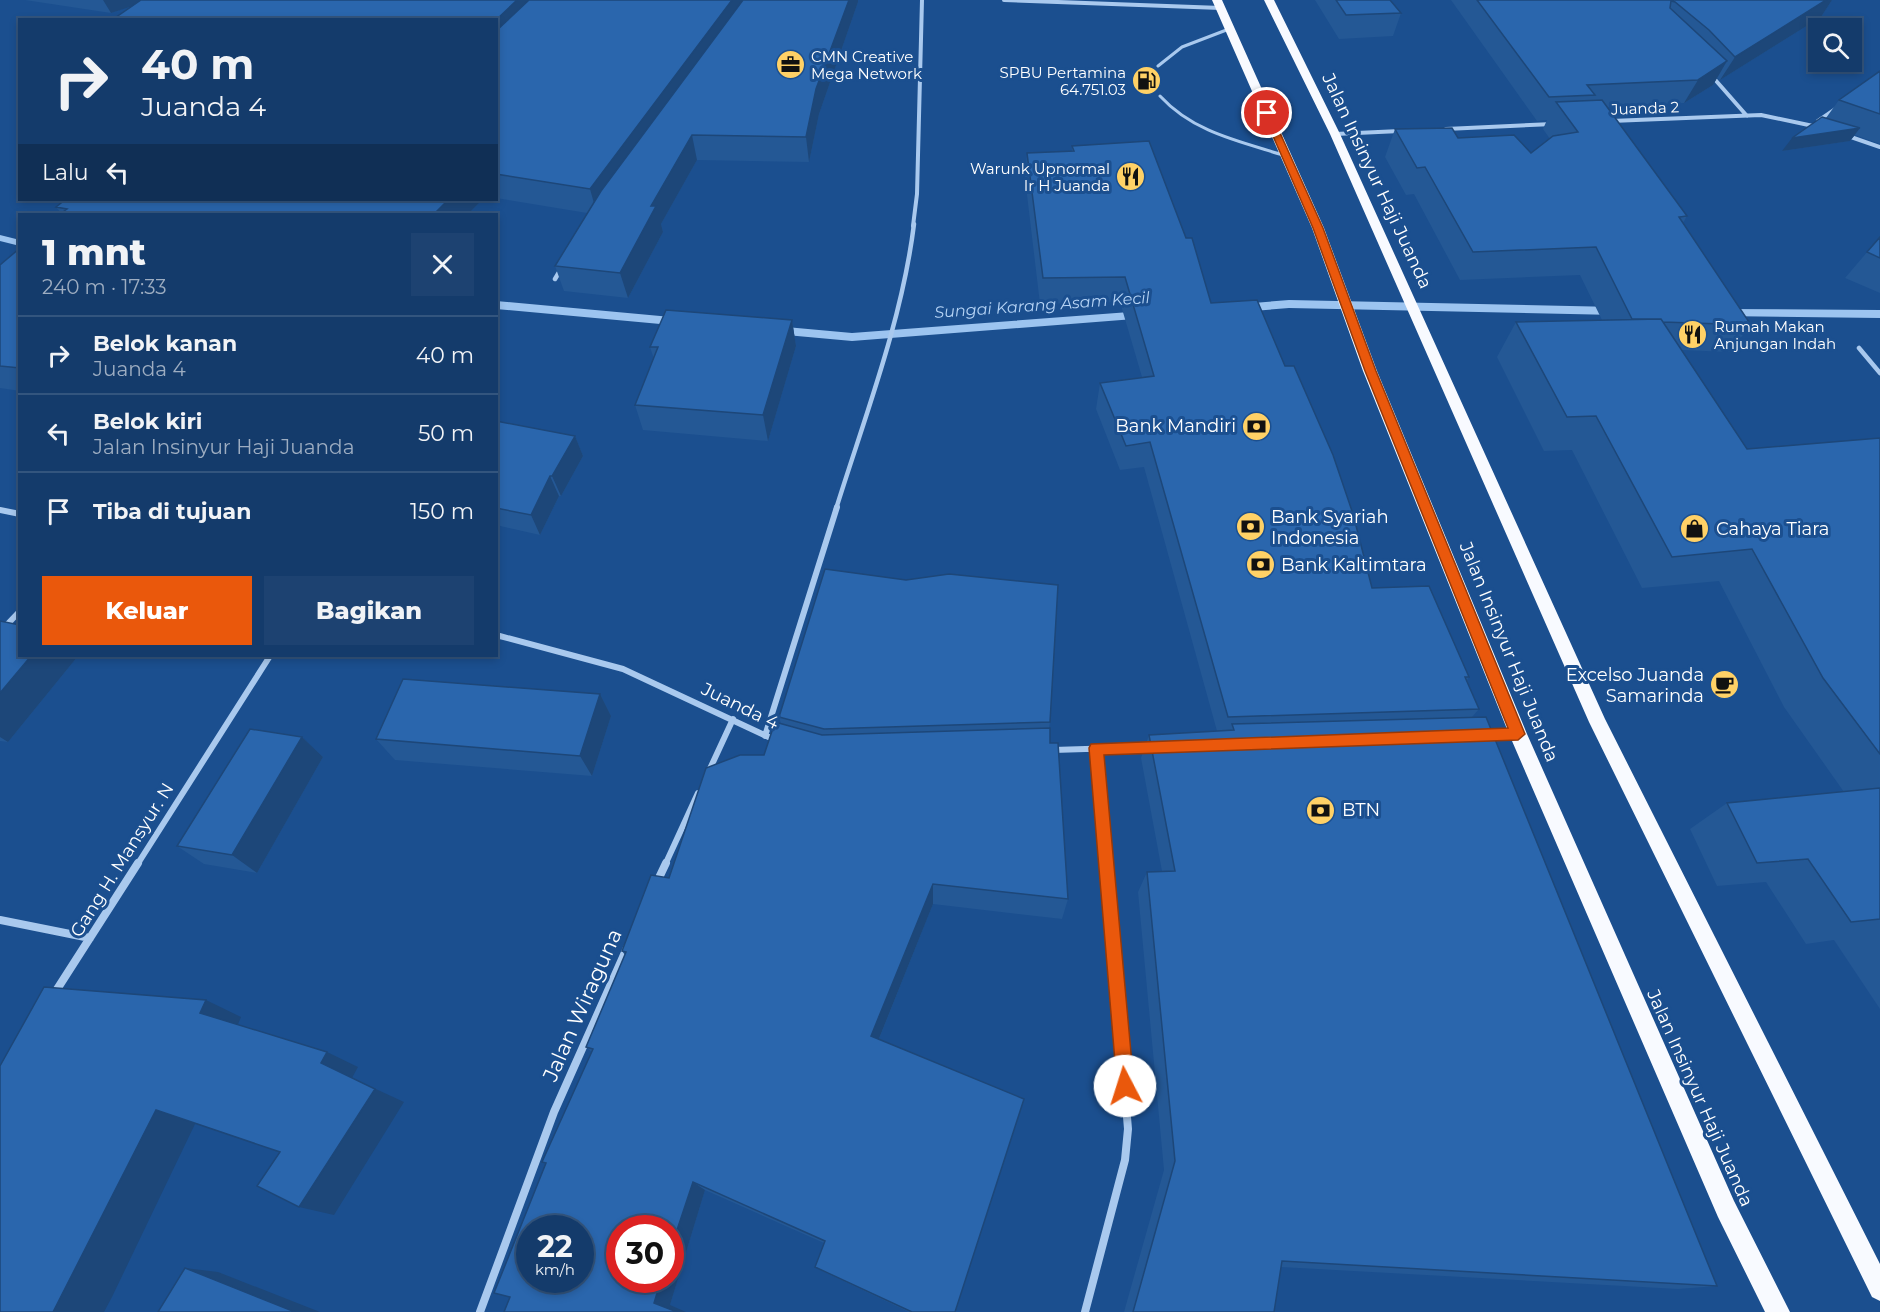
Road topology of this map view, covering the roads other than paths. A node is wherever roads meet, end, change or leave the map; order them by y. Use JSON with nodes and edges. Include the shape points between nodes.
{"nodes":[{"id":1,"x":922,"y":0,"type":"edge"},
{"id":2,"x":1004,"y":0,"type":"edge"},
{"id":3,"x":1269,"y":0,"type":"edge"},
{"id":4,"x":1219,"y":4,"type":"edge"},
{"id":5,"x":1230,"y":29,"type":"junction"},
{"id":6,"x":1158,"y":66,"type":"dead end"},
{"id":7,"x":1707,"y":71,"type":"edge"},
{"id":8,"x":1160,"y":96,"type":"dead end"},
{"id":9,"x":1841,"y":105,"type":"dead end"},
{"id":10,"x":1747,"y":116,"type":"junction"},
{"id":11,"x":1604,"y":122,"type":"edge"},
{"id":12,"x":1557,"y":124,"type":"edge"},
{"id":13,"x":1813,"y":125,"type":"junction"},
{"id":14,"x":1820,"y":127,"type":"edge"},
{"id":15,"x":1440,"y":129,"type":"edge"},
{"id":16,"x":1405,"y":131,"type":"edge"},
{"id":17,"x":1335,"y":134,"type":"junction"},
{"id":18,"x":1842,"y":134,"type":"edge"},
{"id":19,"x":1880,"y":147,"type":"edge"},
{"id":20,"x":1285,"y":155,"type":"junction"},
{"id":21,"x":569,"y":259,"type":"edge"},
{"id":22,"x":555,"y":279,"type":"edge"},
{"id":23,"x":1858,"y":348,"type":"dead end"},
{"id":24,"x":1880,"y":373,"type":"edge"},
{"id":25,"x":0,"y":510,"type":"edge"},
{"id":26,"x":18,"y":514,"type":"edge"},
{"id":27,"x":18,"y":613,"type":"edge"},
{"id":28,"x":0,"y":632,"type":"edge"},
{"id":29,"x":498,"y":635,"type":"edge"},
{"id":30,"x":269,"y":657,"type":"edge"},
{"id":31,"x":733,"y":719,"type":"junction"},
{"id":32,"x":1518,"y":734,"type":"junction"},
{"id":33,"x":1471,"y":735,"type":"edge"},
{"id":34,"x":765,"y":736,"type":"junction"},
{"id":35,"x":786,"y":745,"type":"edge"},
{"id":36,"x":1154,"y":746,"type":"edge"},
{"id":37,"x":1096,"y":748,"type":"junction"},
{"id":38,"x":1048,"y":750,"type":"edge"},
{"id":39,"x":651,"y":895,"type":"edge"},
{"id":40,"x":0,"y":920,"type":"edge"},
{"id":41,"x":632,"y":935,"type":"edge"},
{"id":42,"x":90,"y":938,"type":"junction"},
{"id":43,"x":48,"y":1004,"type":"edge"},
{"id":44,"x":1880,"y":1288,"type":"edge"},
{"id":45,"x":480,"y":1312,"type":"edge"},
{"id":46,"x":1085,"y":1312,"type":"edge"},
{"id":47,"x":1778,"y":1312,"type":"edge"}],
"edges":[{"from":1,"to":34,"type":"street","via":[[916,215],[911,246],[886,350]]},
{"from":2,"to":4,"type":"street"},
{"from":3,"to":17,"type":"highway","name":"Jalan Insinyur Haji Juanda"},
{"from":4,"to":5,"type":"highway","name":"Jalan Insinyur Haji Juanda"},
{"from":5,"to":6,"type":"lane","via":[[1182,48]]},
{"from":5,"to":20,"type":"highway","name":"Jalan Insinyur Haji Juanda"},
{"from":7,"to":10,"type":"street"},
{"from":8,"to":20,"type":"lane","via":[[1172,112],[1203,129]]},
{"from":9,"to":13,"type":"street"},
{"from":10,"to":11,"type":"street","name":"Juanda 2"},
{"from":10,"to":13,"type":"street","name":"Juanda 2"},
{"from":12,"to":15,"type":"street"},
{"from":13,"to":14,"type":"street","name":"Juanda 2"},
{"from":16,"to":17,"type":"street"},
{"from":17,"to":44,"type":"highway","name":"Jalan Insinyur Haji Juanda","via":[[1598,722]]},
{"from":18,"to":19,"type":"street"},
{"from":20,"to":32,"type":"highway","name":"Jalan Insinyur Haji Juanda","via":[[1318,228],[1370,371]]},
{"from":21,"to":22,"type":"street"},
{"from":23,"to":24,"type":"street"},
{"from":25,"to":26,"type":"street"},
{"from":27,"to":28,"type":"street"},
{"from":29,"to":31,"type":"street","name":"Juanda 4","via":[[623,669]]},
{"from":30,"to":42,"type":"street","name":"Gang H. Mansyur. N"},
{"from":31,"to":34,"type":"street","name":"Juanda 4"},
{"from":31,"to":39,"type":"street"},
{"from":32,"to":33,"type":"street"},
{"from":32,"to":47,"type":"highway","name":"Jalan Insinyur Haji Juanda","via":[[1726,1209]]},
{"from":34,"to":35,"type":"street","name":"Juanda 4"},
{"from":36,"to":37,"type":"street"},
{"from":37,"to":38,"type":"street"},
{"from":37,"to":46,"type":"street","via":[[1128,1129],[1123,1170]]},
{"from":40,"to":42,"type":"street"},
{"from":41,"to":45,"type":"street","name":"Jalan Wiraguna","via":[[554,1112]]},
{"from":42,"to":43,"type":"street","name":"Gang H. Mansyur. N"}]}
